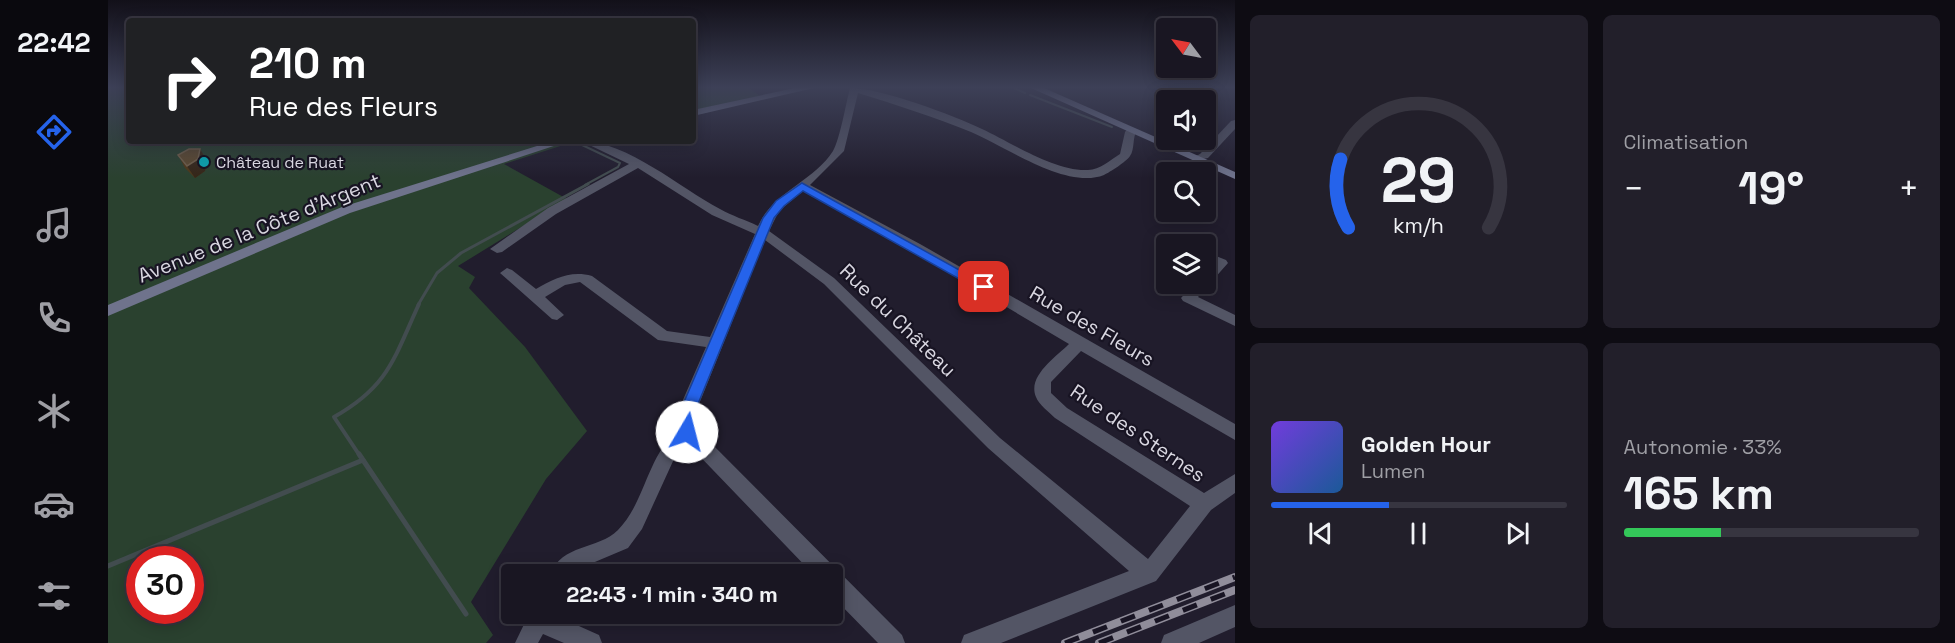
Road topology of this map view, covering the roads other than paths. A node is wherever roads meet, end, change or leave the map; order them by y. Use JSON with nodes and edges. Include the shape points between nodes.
{"nodes":[{"id":1,"x":847,"y":118,"type":"edge"},
{"id":2,"x":945,"y":118,"type":"edge"},
{"id":3,"x":1105,"y":118,"type":"edge"},
{"id":4,"x":1235,"y":123,"type":"edge"},
{"id":5,"x":1132,"y":130,"type":"junction"},
{"id":6,"x":555,"y":144,"type":"edge"},
{"id":7,"x":593,"y":144,"type":"edge"},
{"id":8,"x":1198,"y":159,"type":"junction"},
{"id":9,"x":639,"y":164,"type":"junction"},
{"id":10,"x":1235,"y":176,"type":"edge"},
{"id":11,"x":802,"y":186,"type":"junction"},
{"id":12,"x":762,"y":232,"type":"junction"},
{"id":13,"x":497,"y":249,"type":"dead end"},
{"id":14,"x":507,"y":273,"type":"dead end"},
{"id":15,"x":1192,"y":294,"type":"edge"},
{"id":16,"x":535,"y":296,"type":"junction"},
{"id":17,"x":108,"y":311,"type":"edge"},
{"id":18,"x":557,"y":315,"type":"dead end"},
{"id":19,"x":1235,"y":321,"type":"edge"},
{"id":20,"x":715,"y":344,"type":"junction"},
{"id":21,"x":1079,"y":344,"type":"junction"},
{"id":22,"x":687,"y":432,"type":"junction"},
{"id":23,"x":1235,"y":433,"type":"edge"},
{"id":24,"x":1235,"y":482,"type":"edge"},
{"id":25,"x":1204,"y":504,"type":"junction"},
{"id":26,"x":572,"y":564,"type":"edge"},
{"id":27,"x":817,"y":564,"type":"edge"},
{"id":28,"x":1149,"y":574,"type":"junction"},
{"id":29,"x":843,"y":591,"type":"edge"},
{"id":30,"x":1232,"y":620,"type":"edge"},
{"id":31,"x":536,"y":624,"type":"edge"},
{"id":32,"x":553,"y":624,"type":"edge"},
{"id":33,"x":526,"y":643,"type":"edge"},
{"id":34,"x":591,"y":643,"type":"edge"},
{"id":35,"x":894,"y":643,"type":"edge"},
{"id":36,"x":972,"y":643,"type":"edge"},
{"id":37,"x":1172,"y":643,"type":"edge"}],
"edges":[{"from":1,"to":11,"type":"street","via":[[839,151]]},
{"from":2,"to":5,"type":"street","via":[[1024,155],[1077,174],[1100,172],[1125,155]]},
{"from":3,"to":5,"type":"main road"},
{"from":4,"to":8,"type":"street"},
{"from":5,"to":8,"type":"main road"},
{"from":6,"to":17,"type":"main road","name":"Avenue de la Côte d'Argent","via":[[346,210]]},
{"from":7,"to":9,"type":"street","name":"Rue du Château"},
{"from":8,"to":10,"type":"main road"},
{"from":9,"to":12,"type":"street","name":"Rue du Château","via":[[716,212]]},
{"from":9,"to":13,"type":"street","via":[[552,211]]},
{"from":11,"to":12,"type":"street","via":[[771,213]]},
{"from":11,"to":21,"type":"street","name":"Rue des Fleurs","via":[[915,247]]},
{"from":12,"to":20,"type":"street"},
{"from":12,"to":28,"type":"street","name":"Rue du Château","via":[[829,281],[994,442]]},
{"from":14,"to":16,"type":"street"},
{"from":15,"to":19,"type":"street","via":[[1188,298]]},
{"from":16,"to":18,"type":"street"},
{"from":16,"to":20,"type":"street","via":[[567,278],[580,277],[663,336]]},
{"from":20,"to":22,"type":"street","via":[[688,409]]},
{"from":21,"to":23,"type":"street","name":"Rue des Fleurs"},
{"from":21,"to":25,"type":"street","name":"Rue des Sternes","via":[[1043,380],[1043,395],[1061,413]]},
{"from":22,"to":26,"type":"street","via":[[676,440],[665,458],[625,538]]},
{"from":22,"to":27,"type":"street"},
{"from":24,"to":25,"type":"street"},
{"from":25,"to":28,"type":"street"},
{"from":28,"to":36,"type":"street"},
{"from":29,"to":35,"type":"street"},
{"from":30,"to":37,"type":"street"},
{"from":31,"to":33,"type":"street"},
{"from":32,"to":34,"type":"street"}]}
